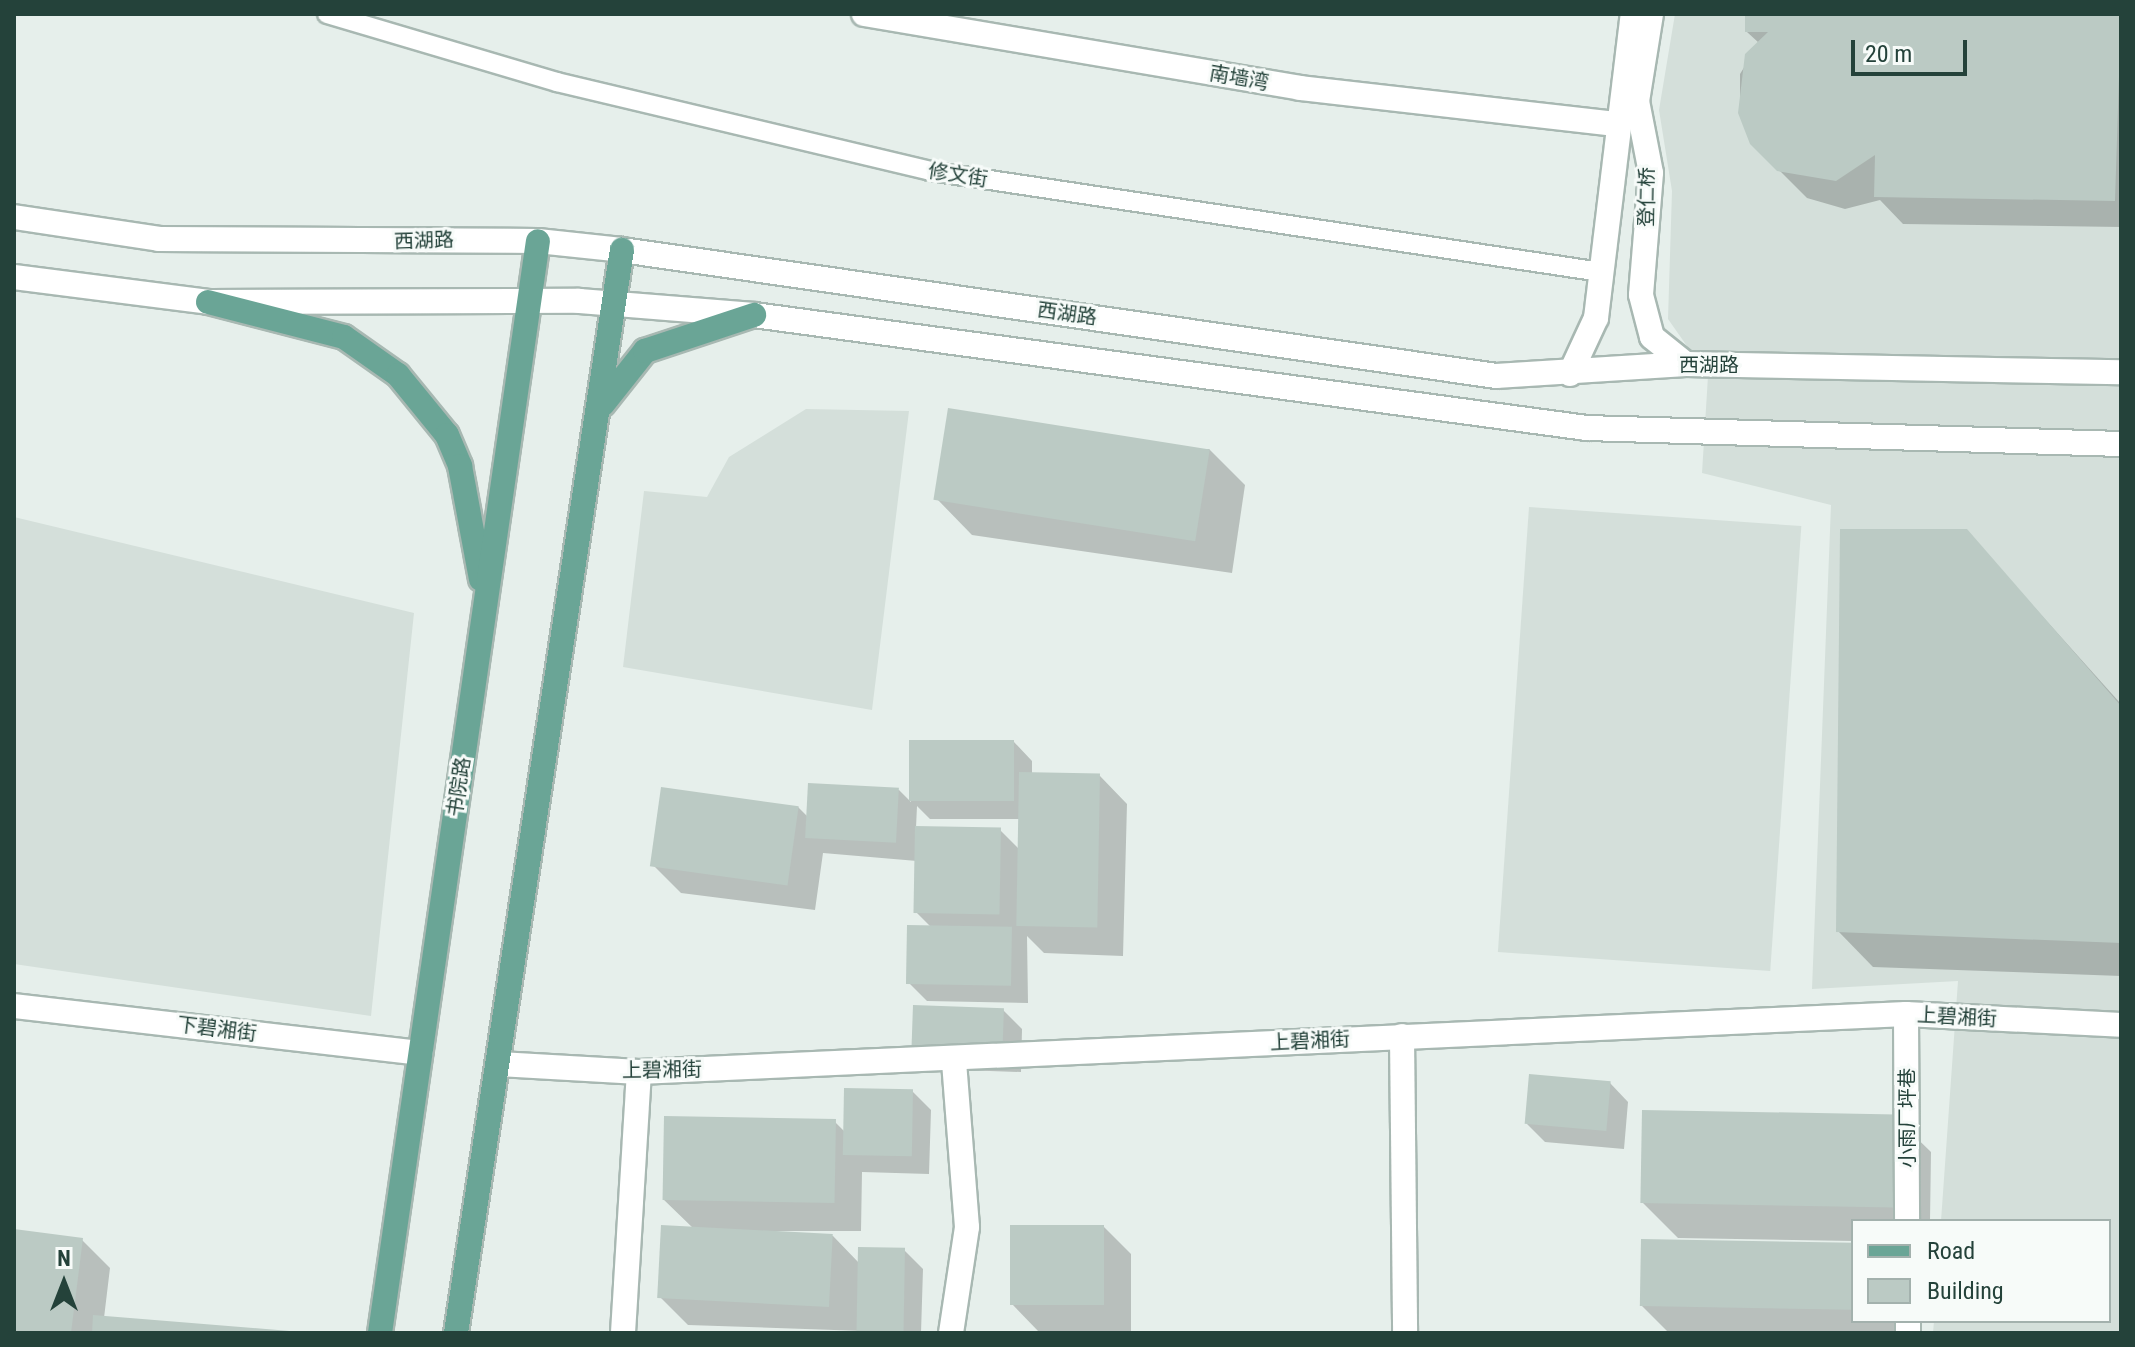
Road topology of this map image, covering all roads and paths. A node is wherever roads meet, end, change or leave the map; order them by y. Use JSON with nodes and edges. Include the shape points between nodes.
{"nodes":[{"id":1,"x":327,"y":14,"type":"edge"},
{"id":2,"x":864,"y":14,"type":"edge"},
{"id":3,"x":1633,"y":14,"type":"edge"},
{"id":4,"x":1651,"y":14,"type":"edge"},
{"id":5,"x":1617,"y":124,"type":"junction"},
{"id":6,"x":14,"y":217,"type":"edge"},
{"id":7,"x":538,"y":241,"type":"junction"},
{"id":8,"x":622,"y":250,"type":"junction"},
{"id":9,"x":1601,"y":272,"type":"junction"},
{"id":10,"x":14,"y":277,"type":"edge"},
{"id":11,"x":529,"y":300,"type":"junction"},
{"id":12,"x":208,"y":302,"type":"junction"},
{"id":13,"x":614,"y":304,"type":"junction"},
{"id":14,"x":754,"y":315,"type":"junction"},
{"id":15,"x":1686,"y":364,"type":"junction"},
{"id":16,"x":2121,"y":372,"type":"edge"},
{"id":17,"x":1570,"y":374,"type":"junction"},
{"id":18,"x":595,"y":429,"type":"junction"},
{"id":19,"x":2121,"y":444,"type":"edge"},
{"id":20,"x":484,"y":626,"type":"junction"},
{"id":21,"x":14,"y":1006,"type":"edge"},
{"id":22,"x":1906,"y":1014,"type":"junction"},
{"id":23,"x":2121,"y":1025,"type":"edge"},
{"id":24,"x":1402,"y":1036,"type":"junction"},
{"id":25,"x":420,"y":1053,"type":"junction"},
{"id":26,"x":954,"y":1060,"type":"junction"},
{"id":27,"x":499,"y":1064,"type":"junction"},
{"id":28,"x":639,"y":1072,"type":"junction"},
{"id":29,"x":1907,"y":1219,"type":"edge"},
{"id":30,"x":380,"y":1333,"type":"edge"},
{"id":31,"x":456,"y":1333,"type":"edge"},
{"id":32,"x":623,"y":1333,"type":"edge"},
{"id":33,"x":951,"y":1333,"type":"edge"},
{"id":34,"x":1405,"y":1333,"type":"edge"}],
"edges":[{"from":1,"to":9,"type":"lane","name":"修文街","via":[[557,82],[930,171]]},
{"from":2,"to":5,"type":"street","name":"南墙湾","via":[[1300,88]]},
{"from":3,"to":5,"type":"street","name":"登仁桥"},
{"from":4,"to":15,"type":"street","name":"登仁桥","via":[[1637,101],[1651,173],[1641,295],[1652,337]]},
{"from":5,"to":9,"type":"street","name":"登仁桥"},
{"from":6,"to":7,"type":"street","name":"西湖路","via":[[159,239]]},
{"from":7,"to":8,"type":"street","name":"西湖路"},
{"from":7,"to":11,"type":"main road","name":"书院路"},
{"from":8,"to":13,"type":"main road"},
{"from":8,"to":17,"type":"street","name":"西湖路","via":[[1465,374]]},
{"from":9,"to":17,"type":"street","name":"登仁桥","via":[[1592,338]]},
{"from":10,"to":12,"type":"street"},
{"from":11,"to":12,"type":"street"},
{"from":11,"to":13,"type":"street"},
{"from":11,"to":20,"type":"main road","name":"书院路"},
{"from":12,"to":20,"type":"main road","via":[[344,337],[423,401],[447,435],[472,504]]},
{"from":13,"to":14,"type":"street"},
{"from":13,"to":18,"type":"main road"},
{"from":14,"to":18,"type":"main road","via":[[645,351],[612,388]]},
{"from":14,"to":19,"type":"street","via":[[1586,428]]},
{"from":15,"to":16,"type":"street","name":"西湖路"},
{"from":15,"to":17,"type":"street","name":"西湖路"},
{"from":18,"to":27,"type":"main road"},
{"from":20,"to":25,"type":"main road","name":"书院路"},
{"from":21,"to":25,"type":"street","name":"下碧湘街"},
{"from":22,"to":23,"type":"street","name":"上碧湘街"},
{"from":22,"to":24,"type":"street","name":"上碧湘街"},
{"from":22,"to":29,"type":"street","name":"小雨厂坪巷"},
{"from":24,"to":26,"type":"street","name":"上碧湘街"},
{"from":24,"to":34,"type":"street"},
{"from":25,"to":30,"type":"main road","name":"书院路"},
{"from":26,"to":28,"type":"street","name":"上碧湘街"},
{"from":26,"to":33,"type":"street","via":[[967,1227]]},
{"from":27,"to":28,"type":"street","name":"上碧湘街"},
{"from":27,"to":31,"type":"main road"},
{"from":28,"to":32,"type":"street"}]}
